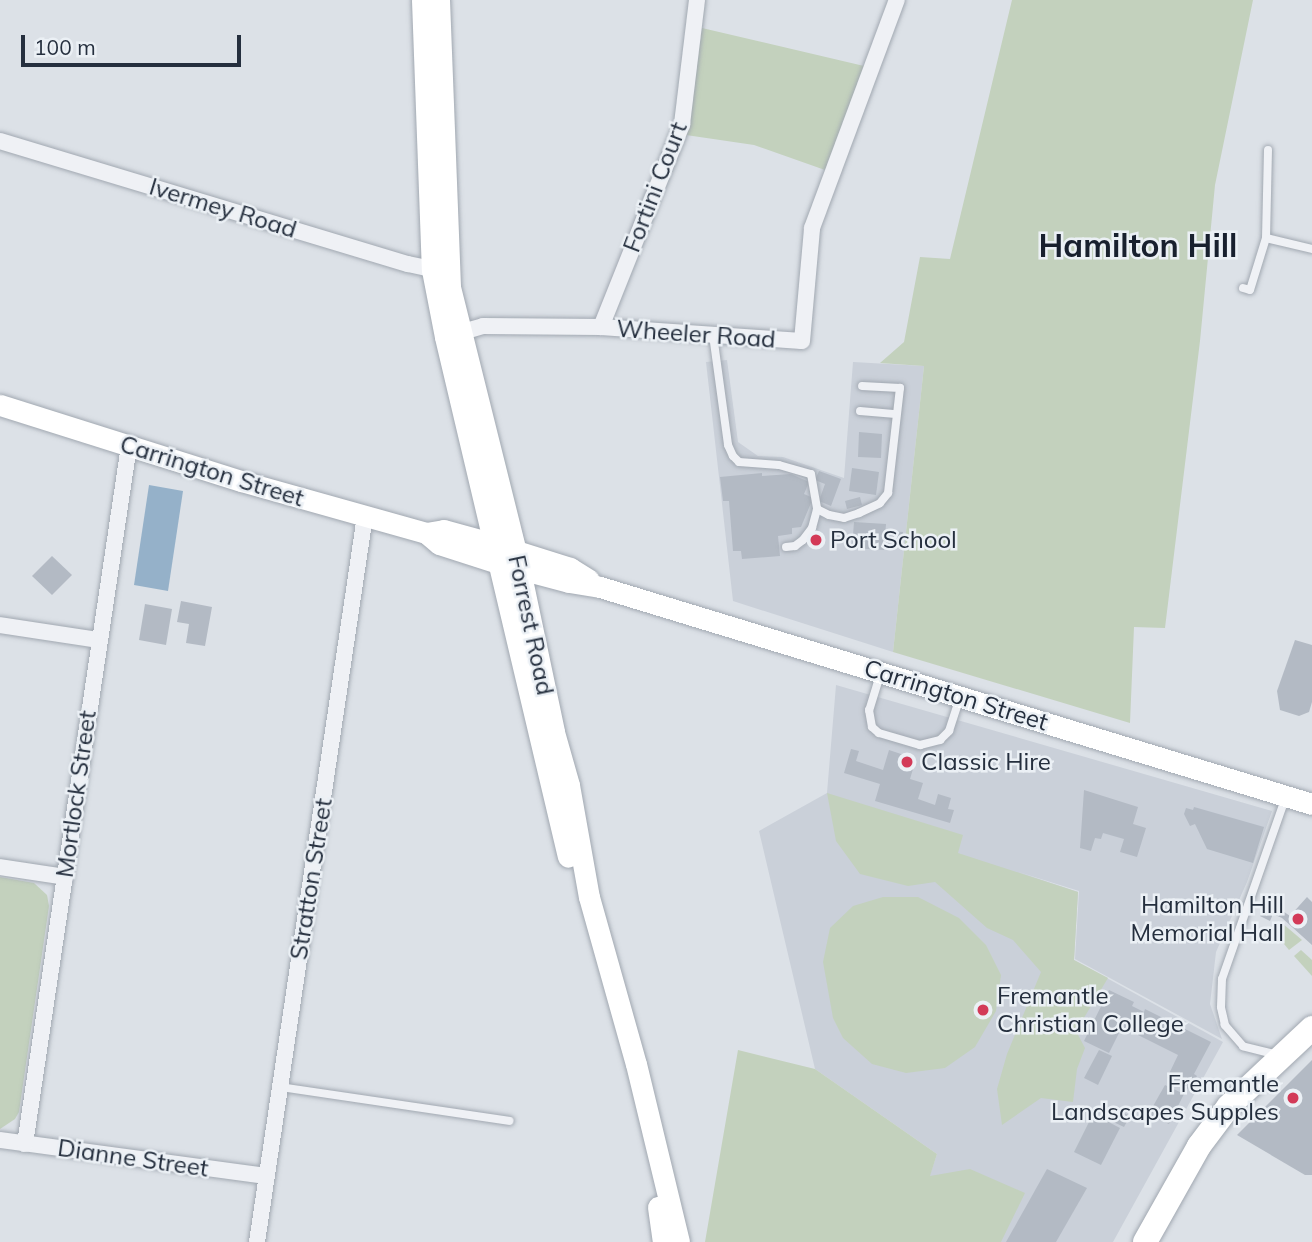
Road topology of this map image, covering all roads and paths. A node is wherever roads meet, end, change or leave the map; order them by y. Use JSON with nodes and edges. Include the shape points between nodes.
{"nodes":[{"id":1,"x":422,"y":0,"type":"edge"},
{"id":2,"x":439,"y":0,"type":"edge"},
{"id":3,"x":697,"y":0,"type":"edge"},
{"id":4,"x":897,"y":0,"type":"edge"},
{"id":5,"x":0,"y":141,"type":"edge"},
{"id":6,"x":1268,"y":150,"type":"dead end"},
{"id":7,"x":1266,"y":238,"type":"junction"},
{"id":8,"x":1312,"y":249,"type":"edge"},
{"id":9,"x":440,"y":271,"type":"junction"},
{"id":10,"x":1243,"y":288,"type":"dead end"},
{"id":11,"x":601,"y":327,"type":"junction"},
{"id":12,"x":453,"y":334,"type":"junction"},
{"id":13,"x":713,"y":335,"type":"junction"},
{"id":14,"x":862,"y":386,"type":"dead end"},
{"id":15,"x":0,"y":405,"type":"edge"},
{"id":16,"x":860,"y":411,"type":"dead end"},
{"id":17,"x":896,"y":414,"type":"junction"},
{"id":18,"x":129,"y":446,"type":"junction"},
{"id":19,"x":817,"y":509,"type":"junction"},
{"id":20,"x":365,"y":516,"type":"junction"},
{"id":21,"x":786,"y":547,"type":"dead end"},
{"id":22,"x":496,"y":553,"type":"junction"},
{"id":23,"x":518,"y":560,"type":"junction"},
{"id":24,"x":0,"y":625,"type":"edge"},
{"id":25,"x":98,"y":640,"type":"junction"},
{"id":26,"x":881,"y":672,"type":"junction"},
{"id":27,"x":960,"y":697,"type":"junction"},
{"id":28,"x":1286,"y":797,"type":"junction"},
{"id":29,"x":1312,"y":804,"type":"edge"},
{"id":30,"x":0,"y":867,"type":"edge"},
{"id":31,"x":65,"y":877,"type":"junction"},
{"id":32,"x":1312,"y":1028,"type":"edge"},
{"id":33,"x":1281,"y":1055,"type":"junction"},
{"id":34,"x":280,"y":1087,"type":"junction"},
{"id":35,"x":509,"y":1121,"type":"dead end"},
{"id":36,"x":0,"y":1140,"type":"edge"},
{"id":37,"x":25,"y":1143,"type":"junction"},
{"id":38,"x":266,"y":1176,"type":"junction"},
{"id":39,"x":257,"y":1242,"type":"edge"},
{"id":40,"x":663,"y":1242,"type":"edge"},
{"id":41,"x":679,"y":1242,"type":"edge"},
{"id":42,"x":1145,"y":1242,"type":"edge"}],
"edges":[{"from":1,"to":9,"type":"main road","name":"Forrest Road"},
{"from":2,"to":9,"type":"main road","name":"Forrest Road"},
{"from":3,"to":11,"type":"street","name":"Fortini Court","via":[[682,124]]},
{"from":4,"to":13,"type":"street","name":"Wheeler Road","via":[[812,228],[802,341]]},
{"from":5,"to":9,"type":"street","name":"Ivermey Road"},
{"from":6,"to":7,"type":"lane"},
{"from":7,"to":8,"type":"lane"},
{"from":7,"to":10,"type":"lane","via":[[1250,290]]},
{"from":9,"to":12,"type":"main road","name":"Forrest Road"},
{"from":11,"to":12,"type":"street","name":"Wheeler Road","via":[[483,326]]},
{"from":11,"to":13,"type":"street","name":"Wheeler Road"},
{"from":12,"to":22,"type":"main road","name":"Forrest Road"},
{"from":12,"to":23,"type":"main road","name":"Forrest Road"},
{"from":13,"to":19,"type":"lane","via":[[733,456],[739,461],[811,474]]},
{"from":14,"to":17,"type":"lane","via":[[900,388]]},
{"from":15,"to":18,"type":"main road","name":"Carrington Street"},
{"from":16,"to":17,"type":"lane"},
{"from":17,"to":19,"type":"lane","via":[[888,493],[880,503],[844,518]]},
{"from":18,"to":20,"type":"main road","name":"Carrington Street"},
{"from":18,"to":25,"type":"street","name":"Mortlock Street"},
{"from":19,"to":21,"type":"lane","via":[[803,540]]},
{"from":20,"to":22,"type":"main road","name":"Carrington Street","via":[[426,533],[444,530]]},
{"from":20,"to":34,"type":"street","name":"Stratton Street"},
{"from":22,"to":23,"type":"main road","name":"Carrington Street"},
{"from":22,"to":40,"type":"main road","name":"Forrest Road","via":[[589,944],[628,1073]]},
{"from":23,"to":26,"type":"main road","name":"Carrington Street","via":[[570,568],[600,587]]},
{"from":23,"to":41,"type":"main road","name":"Forrest Road","via":[[569,785],[589,897]]},
{"from":24,"to":25,"type":"street"},
{"from":25,"to":31,"type":"street","name":"Mortlock Street"},
{"from":26,"to":27,"type":"main road","name":"Carrington Street"},
{"from":26,"to":27,"type":"lane","via":[[869,710],[878,733],[920,745],[940,740],[949,731]]},
{"from":27,"to":28,"type":"main road","name":"Carrington Street"},
{"from":28,"to":29,"type":"main road","name":"Carrington Street"},
{"from":28,"to":33,"type":"lane","via":[[1222,979],[1221,1007],[1225,1025],[1243,1046]]},
{"from":30,"to":31,"type":"street"},
{"from":31,"to":37,"type":"street","name":"Mortlock Street"},
{"from":32,"to":33,"type":"main road"},
{"from":33,"to":42,"type":"main road","via":[[1229,1107],[1199,1146]]},
{"from":34,"to":35,"type":"lane"},
{"from":34,"to":38,"type":"street","name":"Stratton Street"},
{"from":36,"to":37,"type":"street","name":"Dianne Street"},
{"from":37,"to":38,"type":"street","name":"Dianne Street"},
{"from":38,"to":39,"type":"street","name":"Stratton Street"}]}
